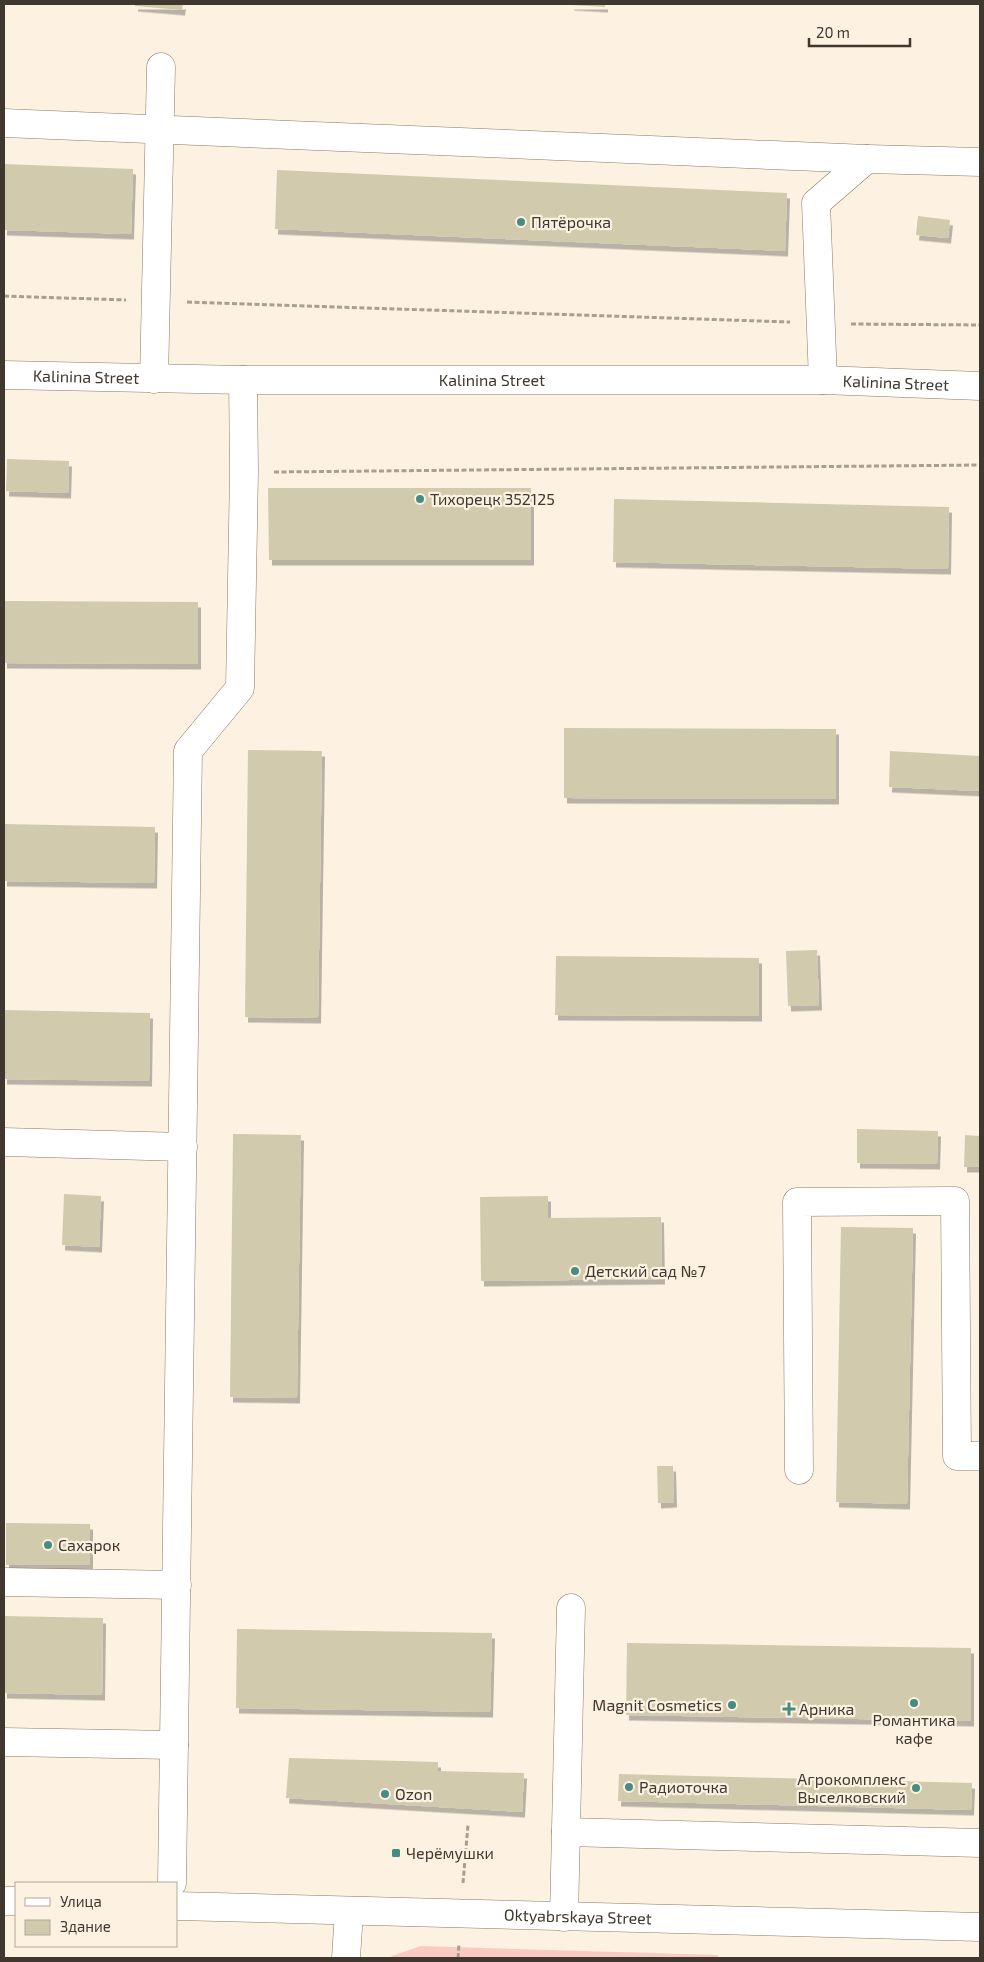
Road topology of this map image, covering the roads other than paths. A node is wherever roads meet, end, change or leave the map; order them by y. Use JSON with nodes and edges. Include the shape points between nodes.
{"nodes":[{"id":1,"x":161,"y":67,"type":"dead end"},
{"id":2,"x":4,"y":123,"type":"edge"},
{"id":3,"x":160,"y":129,"type":"junction"},
{"id":4,"x":867,"y":159,"type":"junction"},
{"id":5,"x":980,"y":162,"type":"edge"},
{"id":6,"x":4,"y":375,"type":"edge"},
{"id":7,"x":154,"y":379,"type":"junction"},
{"id":8,"x":243,"y":380,"type":"junction"},
{"id":9,"x":823,"y":380,"type":"junction"},
{"id":10,"x":980,"y":386,"type":"edge"},
{"id":11,"x":4,"y":1142,"type":"edge"},
{"id":12,"x":183,"y":1146,"type":"junction"},
{"id":13,"x":980,"y":1456,"type":"edge"},
{"id":14,"x":799,"y":1470,"type":"dead end"},
{"id":15,"x":4,"y":1582,"type":"edge"},
{"id":16,"x":177,"y":1585,"type":"junction"},
{"id":17,"x":571,"y":1608,"type":"dead end"},
{"id":18,"x":4,"y":1742,"type":"edge"},
{"id":19,"x":174,"y":1745,"type":"junction"},
{"id":20,"x":566,"y":1832,"type":"junction"},
{"id":21,"x":980,"y":1843,"type":"edge"},
{"id":22,"x":172,"y":1882,"type":"edge"},
{"id":23,"x":178,"y":1906,"type":"edge"},
{"id":24,"x":349,"y":1912,"type":"junction"},
{"id":25,"x":564,"y":1917,"type":"junction"},
{"id":26,"x":977,"y":1930,"type":"edge"},
{"id":27,"x":346,"y":1958,"type":"edge"}],
"edges":[{"from":1,"to":3,"type":"street"},
{"from":2,"to":3,"type":"street"},
{"from":3,"to":4,"type":"street"},
{"from":3,"to":7,"type":"street"},
{"from":4,"to":5,"type":"street"},
{"from":4,"to":9,"type":"street","via":[[816,203]]},
{"from":6,"to":7,"type":"street","name":"Kalinina Street"},
{"from":7,"to":8,"type":"street","name":"Kalinina Street"},
{"from":8,"to":9,"type":"street","name":"Kalinina Street"},
{"from":8,"to":12,"type":"street","via":[[240,688],[188,751]]},
{"from":9,"to":10,"type":"street","name":"Kalinina Street"},
{"from":11,"to":12,"type":"street"},
{"from":12,"to":16,"type":"street"},
{"from":13,"to":14,"type":"street","via":[[957,1456],[955,1201],[797,1202]]},
{"from":15,"to":16,"type":"street"},
{"from":16,"to":19,"type":"street"},
{"from":17,"to":20,"type":"street"},
{"from":18,"to":19,"type":"street"},
{"from":19,"to":22,"type":"street"},
{"from":20,"to":21,"type":"street"},
{"from":20,"to":25,"type":"street"},
{"from":23,"to":24,"type":"street","name":"Oktyabrskaya Street"},
{"from":24,"to":25,"type":"street","name":"Oktyabrskaya Street"},
{"from":24,"to":27,"type":"street"},
{"from":25,"to":26,"type":"street","name":"Oktyabrskaya Street"}]}
